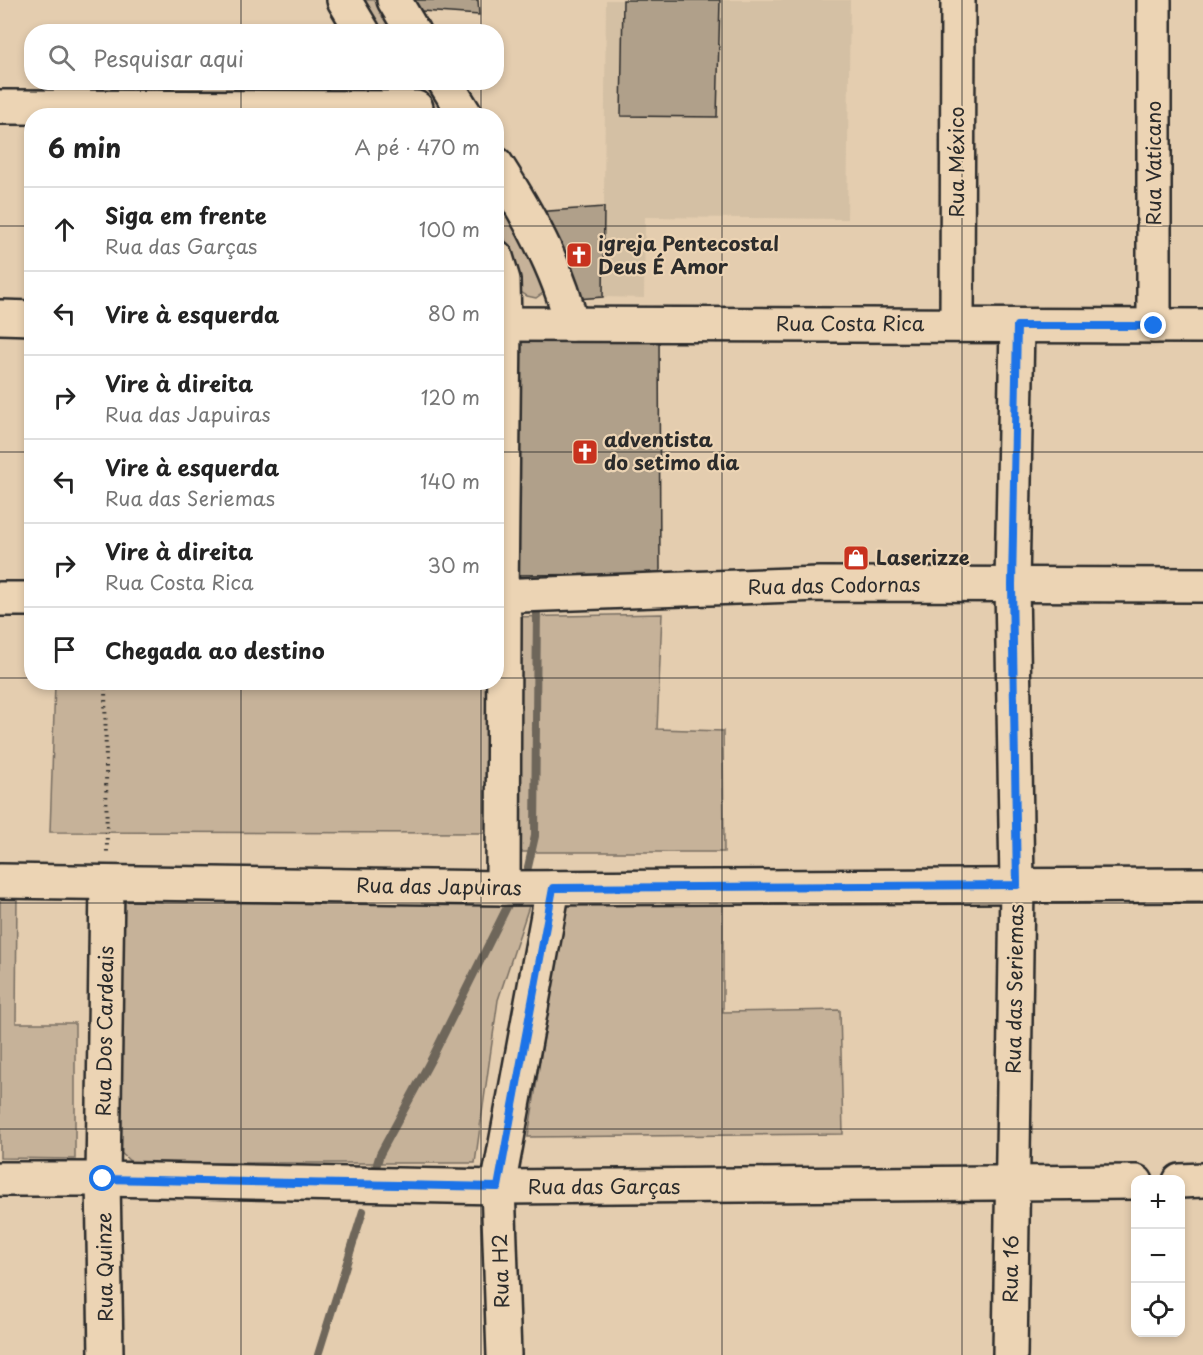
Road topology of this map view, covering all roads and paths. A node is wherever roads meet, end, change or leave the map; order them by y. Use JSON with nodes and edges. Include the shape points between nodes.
{"nodes":[{"id":1,"x":344,"y":0,"type":"edge"},
{"id":2,"x":394,"y":0,"type":"edge"},
{"id":3,"x":958,"y":0,"type":"edge"},
{"id":4,"x":1154,"y":0,"type":"edge"},
{"id":5,"x":358,"y":24,"type":"edge"},
{"id":6,"x":408,"y":24,"type":"edge"},
{"id":7,"x":450,"y":90,"type":"edge"},
{"id":8,"x":411,"y":102,"type":"edge"},
{"id":9,"x":0,"y":107,"type":"edge"},
{"id":10,"x":461,"y":108,"type":"edge"},
{"id":11,"x":504,"y":177,"type":"edge"},
{"id":12,"x":0,"y":317,"type":"edge"},
{"id":13,"x":24,"y":318,"type":"edge"},
{"id":14,"x":504,"y":324,"type":"edge"},
{"id":15,"x":571,"y":324,"type":"junction"},
{"id":16,"x":957,"y":324,"type":"junction"},
{"id":17,"x":1017,"y":326,"type":"junction"},
{"id":18,"x":1154,"y":326,"type":"junction"},
{"id":19,"x":1203,"y":326,"type":"edge"},
{"id":20,"x":1012,"y":585,"type":"junction"},
{"id":21,"x":1203,"y":585,"type":"edge"},
{"id":22,"x":504,"y":596,"type":"edge"},
{"id":23,"x":0,"y":599,"type":"edge"},
{"id":24,"x":24,"y":599,"type":"edge"},
{"id":25,"x":105,"y":690,"type":"edge"},
{"id":26,"x":504,"y":690,"type":"edge"},
{"id":27,"x":0,"y":881,"type":"edge"},
{"id":28,"x":107,"y":883,"type":"junction"},
{"id":29,"x":1017,"y":885,"type":"junction"},
{"id":30,"x":1203,"y":885,"type":"edge"},
{"id":31,"x":503,"y":888,"type":"junction"},
{"id":32,"x":553,"y":888,"type":"junction"},
{"id":33,"x":0,"y":1179,"type":"edge"},
{"id":34,"x":103,"y":1179,"type":"junction"},
{"id":35,"x":1203,"y":1180,"type":"edge"},
{"id":36,"x":1185,"y":1181,"type":"edge"},
{"id":37,"x":1131,"y":1182,"type":"edge"},
{"id":38,"x":1013,"y":1184,"type":"junction"},
{"id":39,"x":498,"y":1187,"type":"junction"},
{"id":40,"x":106,"y":1355,"type":"edge"},
{"id":41,"x":504,"y":1355,"type":"edge"},
{"id":42,"x":1010,"y":1355,"type":"edge"}],
"edges":[{"from":1,"to":5,"type":"street"},
{"from":2,"to":6,"type":"street"},
{"from":3,"to":16,"type":"street","name":"Rua México"},
{"from":4,"to":18,"type":"street","name":"Rua Vaticano"},
{"from":7,"to":10,"type":"street"},
{"from":8,"to":9,"type":"street"},
{"from":11,"to":15,"type":"street","via":[[553,271]]},
{"from":12,"to":13,"type":"street"},
{"from":14,"to":15,"type":"street","name":"Rua Costa Rica"},
{"from":15,"to":16,"type":"street","name":"Rua Costa Rica"},
{"from":16,"to":17,"type":"street","name":"Rua Costa Rica"},
{"from":17,"to":18,"type":"street","name":"Rua Costa Rica"},
{"from":17,"to":20,"type":"street","name":"Rua das Seriemas"},
{"from":18,"to":19,"type":"street","name":"Rua Costa Rica"},
{"from":20,"to":21,"type":"street","name":"Rua das Codornas"},
{"from":20,"to":22,"type":"street","name":"Rua das Codornas","via":[[819,584]]},
{"from":20,"to":29,"type":"street","name":"Rua das Seriemas"},
{"from":23,"to":24,"type":"street"},
{"from":25,"to":28,"type":"path"},
{"from":26,"to":31,"type":"street"},
{"from":27,"to":28,"type":"street","name":"Rua das Japuiras"},
{"from":28,"to":31,"type":"street","name":"Rua das Japuiras"},
{"from":28,"to":34,"type":"street","name":"Rua Dos Cardeais"},
{"from":29,"to":30,"type":"street","name":"Rua das Japuiras"},
{"from":29,"to":32,"type":"street","name":"Rua das Japuiras"},
{"from":29,"to":38,"type":"street","name":"Rua das Seriemas"},
{"from":31,"to":32,"type":"street","name":"Rua das Japuiras"},
{"from":32,"to":39,"type":"street","name":"Rua H2"},
{"from":33,"to":34,"type":"street","name":"Rua das Garças"},
{"from":34,"to":39,"type":"street","name":"Rua das Garças"},
{"from":34,"to":40,"type":"street","name":"Rua Quinze"},
{"from":35,"to":36,"type":"street"},
{"from":37,"to":38,"type":"street","name":"Rua das Garças"},
{"from":38,"to":39,"type":"street","name":"Rua das Garças"},
{"from":38,"to":42,"type":"street","name":"Rua 16"},
{"from":39,"to":41,"type":"street","name":"Rua H2"}]}
